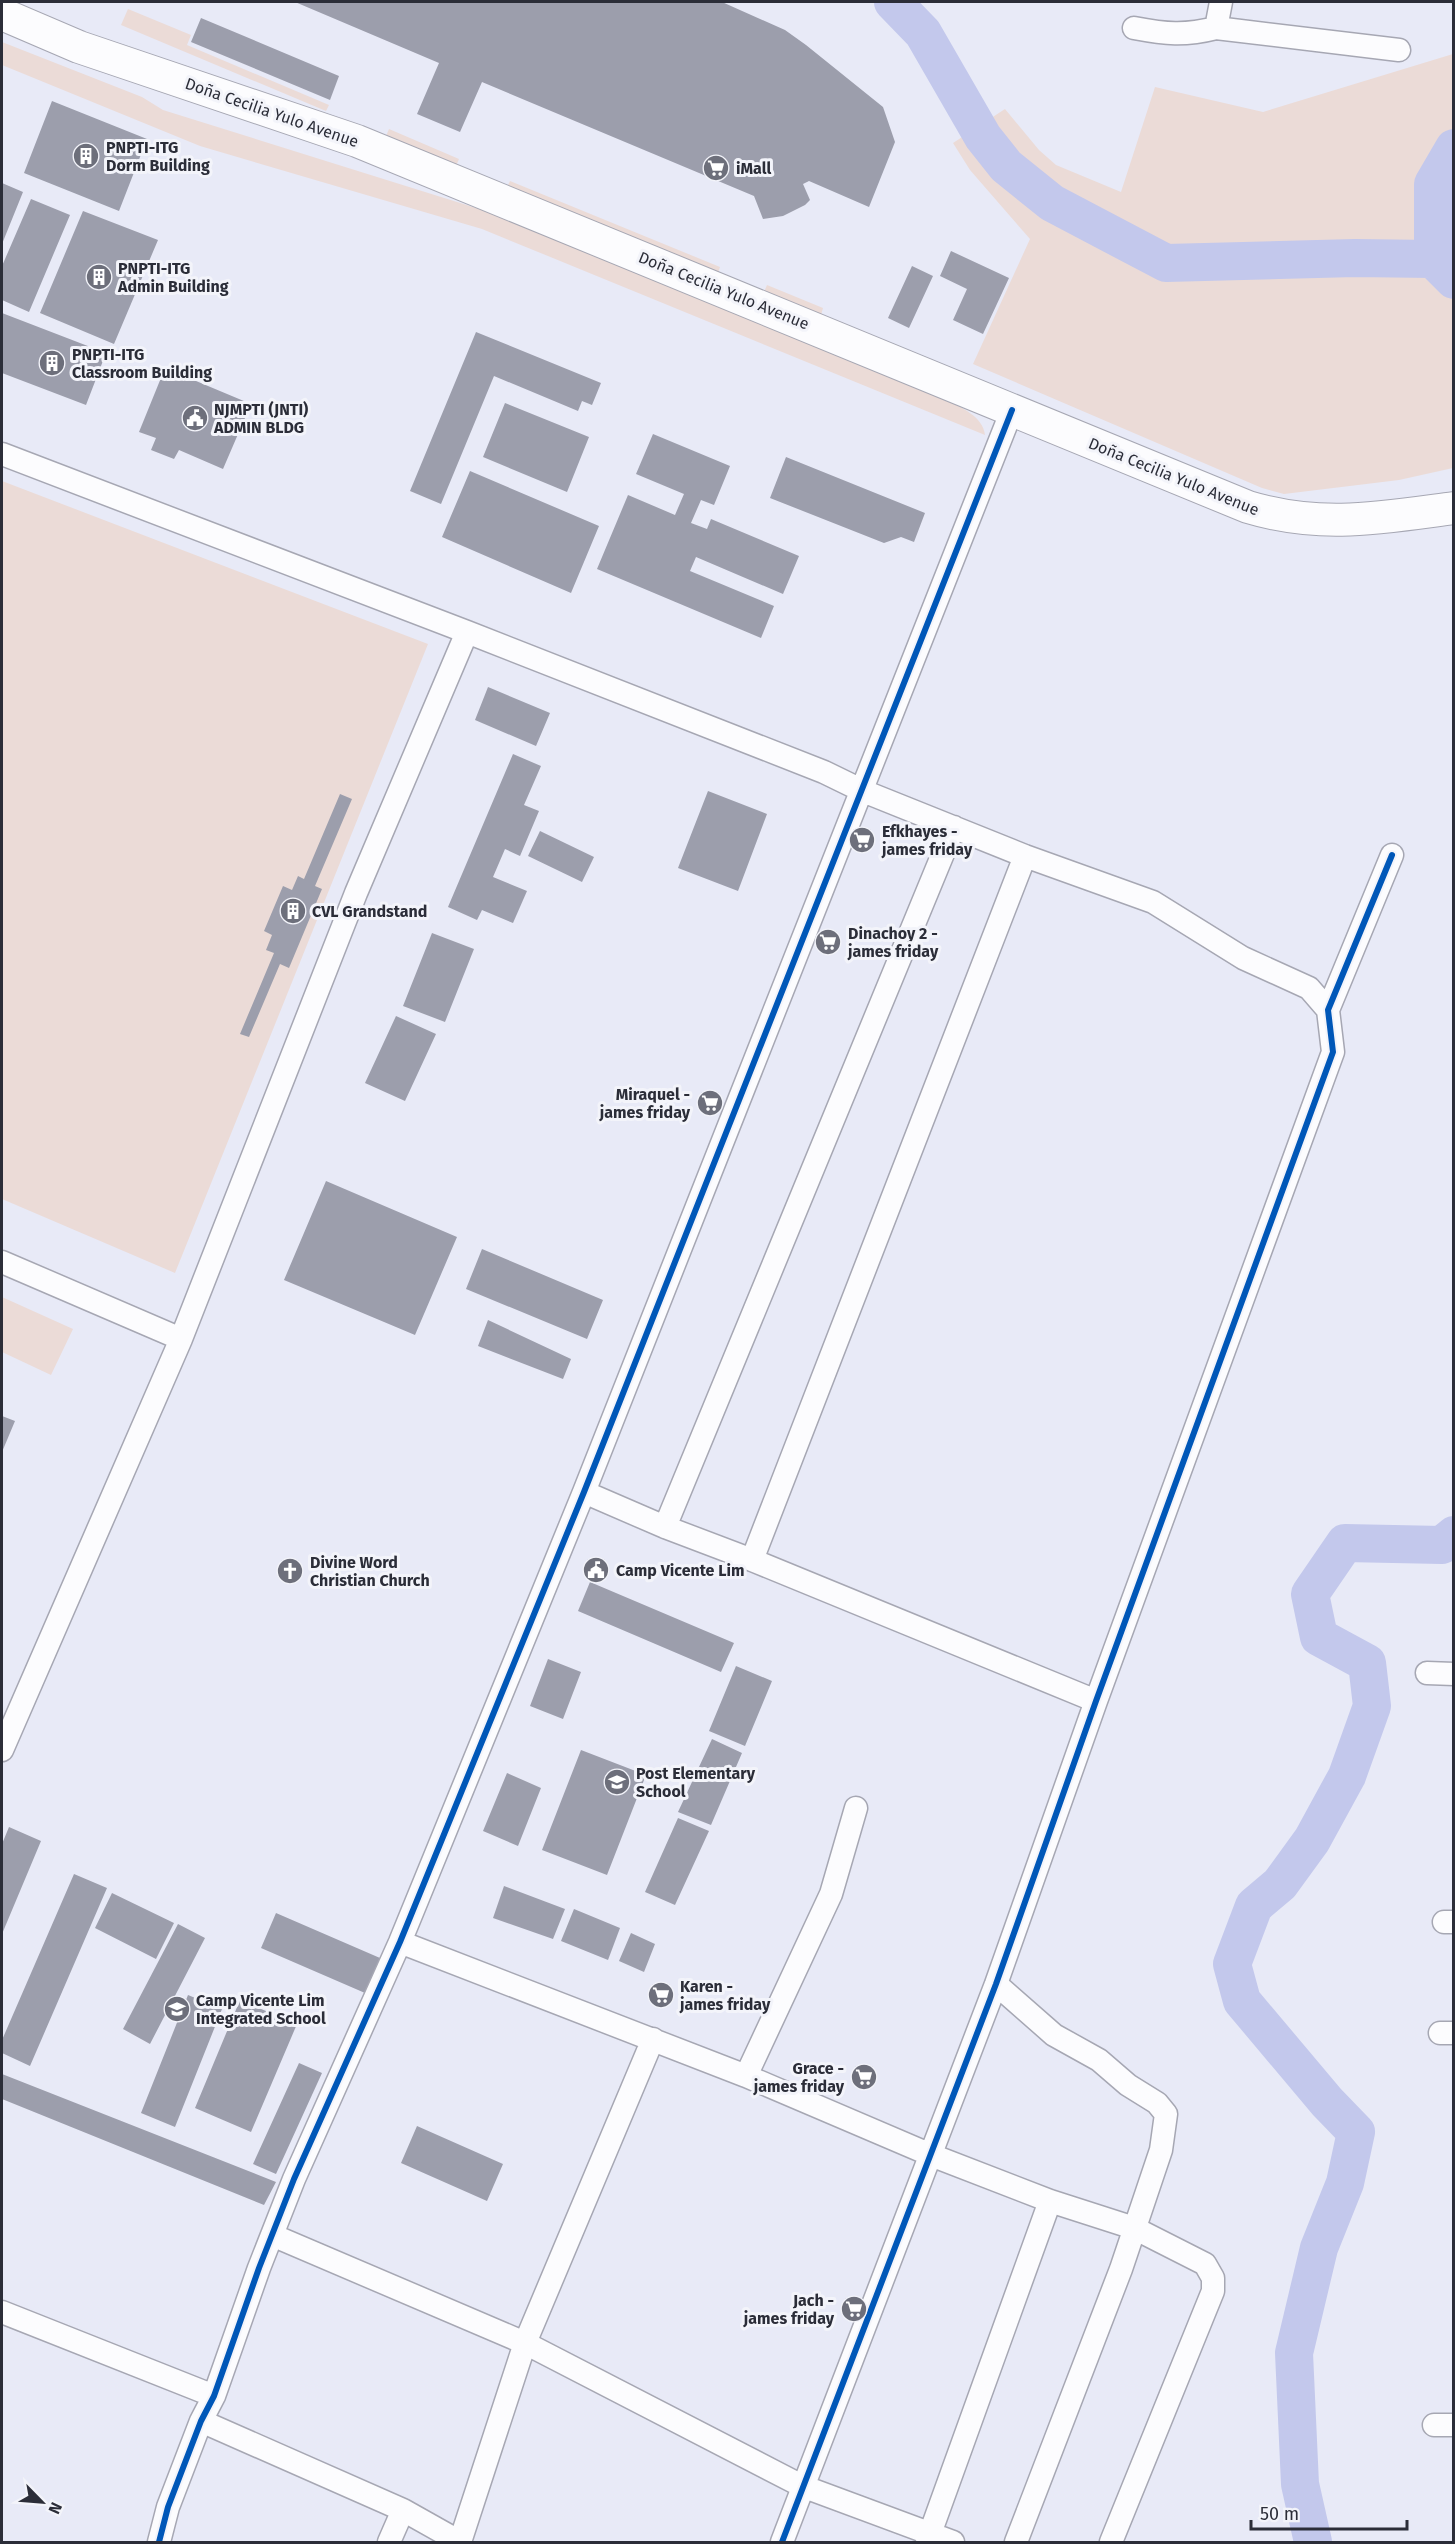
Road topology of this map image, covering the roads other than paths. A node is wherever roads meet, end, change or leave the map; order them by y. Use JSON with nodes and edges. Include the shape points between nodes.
{"nodes":[{"id":1,"x":1221,"y":2,"type":"edge"},
{"id":2,"x":2,"y":14,"type":"edge"},
{"id":3,"x":1134,"y":28,"type":"dead end"},
{"id":4,"x":1216,"y":28,"type":"junction"},
{"id":5,"x":1399,"y":50,"type":"dead end"},
{"id":6,"x":1012,"y":410,"type":"junction"},
{"id":7,"x":2,"y":454,"type":"edge"},
{"id":8,"x":1454,"y":508,"type":"edge"},
{"id":9,"x":466,"y":632,"type":"junction"},
{"id":10,"x":863,"y":791,"type":"junction"},
{"id":11,"x":954,"y":827,"type":"junction"},
{"id":12,"x":1392,"y":855,"type":"dead end"},
{"id":13,"x":1026,"y":856,"type":"junction"},
{"id":14,"x":1328,"y":1010,"type":"junction"},
{"id":15,"x":2,"y":1262,"type":"edge"},
{"id":16,"x":181,"y":1339,"type":"junction"},
{"id":17,"x":584,"y":1492,"type":"junction"},
{"id":18,"x":665,"y":1527,"type":"junction"},
{"id":19,"x":752,"y":1560,"type":"junction"},
{"id":20,"x":1427,"y":1673,"type":"dead end"},
{"id":21,"x":1454,"y":1674,"type":"edge"},
{"id":22,"x":1096,"y":1701,"type":"junction"},
{"id":23,"x":2,"y":1750,"type":"edge"},
{"id":24,"x":856,"y":1808,"type":"dead end"},
{"id":25,"x":400,"y":1942,"type":"junction"},
{"id":26,"x":996,"y":1984,"type":"junction"},
{"id":27,"x":653,"y":2039,"type":"junction"},
{"id":28,"x":746,"y":2076,"type":"junction"},
{"id":29,"x":931,"y":2155,"type":"junction"},
{"id":30,"x":1050,"y":2201,"type":"junction"},
{"id":31,"x":1134,"y":2228,"type":"junction"},
{"id":32,"x":272,"y":2235,"type":"junction"},
{"id":33,"x":2,"y":2312,"type":"edge"},
{"id":34,"x":525,"y":2343,"type":"junction"},
{"id":35,"x":214,"y":2396,"type":"junction"},
{"id":36,"x":201,"y":2421,"type":"junction"},
{"id":37,"x":802,"y":2486,"type":"junction"},
{"id":38,"x":403,"y":2510,"type":"junction"},
{"id":39,"x":929,"y":2538,"type":"edge"},
{"id":40,"x":159,"y":2542,"type":"edge"},
{"id":41,"x":389,"y":2542,"type":"edge"},
{"id":42,"x":460,"y":2542,"type":"edge"},
{"id":43,"x":782,"y":2542,"type":"edge"},
{"id":44,"x":953,"y":2542,"type":"edge"},
{"id":45,"x":1016,"y":2542,"type":"edge"},
{"id":46,"x":1111,"y":2542,"type":"edge"}],
"edges":[{"from":1,"to":4,"type":"street"},
{"from":2,"to":6,"type":"main road","name":"Doña Cecilia Yulo Avenue","via":[[79,47],[357,141]]},
{"from":3,"to":4,"type":"street","via":[[1164,34],[1192,34]]},
{"from":4,"to":5,"type":"street"},
{"from":6,"to":8,"type":"main road","name":"Doña Cecilia Yulo Avenue","via":[[1268,513],[1320,521],[1354,521]]},
{"from":6,"to":10,"type":"street"},
{"from":7,"to":9,"type":"street"},
{"from":9,"to":10,"type":"street","via":[[824,772]]},
{"from":9,"to":16,"type":"street","via":[[356,893]]},
{"from":10,"to":11,"type":"street"},
{"from":10,"to":17,"type":"street"},
{"from":11,"to":13,"type":"street"},
{"from":11,"to":18,"type":"street"},
{"from":12,"to":14,"type":"street"},
{"from":13,"to":14,"type":"street","via":[[1153,902],[1243,958],[1309,988]]},
{"from":13,"to":19,"type":"street"},
{"from":14,"to":22,"type":"street","via":[[1333,1052]]},
{"from":15,"to":16,"type":"street"},
{"from":16,"to":23,"type":"street"},
{"from":17,"to":18,"type":"street"},
{"from":17,"to":25,"type":"street"},
{"from":18,"to":19,"type":"street"},
{"from":19,"to":22,"type":"street"},
{"from":20,"to":21,"type":"street"},
{"from":22,"to":26,"type":"street"},
{"from":24,"to":28,"type":"street","via":[[831,1894]]},
{"from":25,"to":27,"type":"street"},
{"from":25,"to":32,"type":"street","via":[[339,2074]]},
{"from":26,"to":29,"type":"street"},
{"from":26,"to":31,"type":"street","via":[[1054,2035],[1098,2060],[1157,2103],[1166,2114],[1161,2150]]},
{"from":27,"to":28,"type":"street"},
{"from":27,"to":34,"type":"street"},
{"from":28,"to":29,"type":"street"},
{"from":29,"to":30,"type":"street"},
{"from":29,"to":37,"type":"street"},
{"from":30,"to":31,"type":"street"},
{"from":30,"to":39,"type":"street"},
{"from":31,"to":45,"type":"street"},
{"from":31,"to":46,"type":"street","via":[[1205,2264],[1213,2278],[1213,2291]]},
{"from":32,"to":34,"type":"street"},
{"from":32,"to":35,"type":"street"},
{"from":33,"to":35,"type":"street"},
{"from":34,"to":37,"type":"street"},
{"from":34,"to":42,"type":"street"},
{"from":35,"to":36,"type":"street"},
{"from":36,"to":38,"type":"street"},
{"from":36,"to":40,"type":"street"},
{"from":37,"to":39,"type":"street"},
{"from":37,"to":43,"type":"street"},
{"from":38,"to":41,"type":"street"},
{"from":38,"to":42,"type":"street"},
{"from":39,"to":44,"type":"street"}]}
